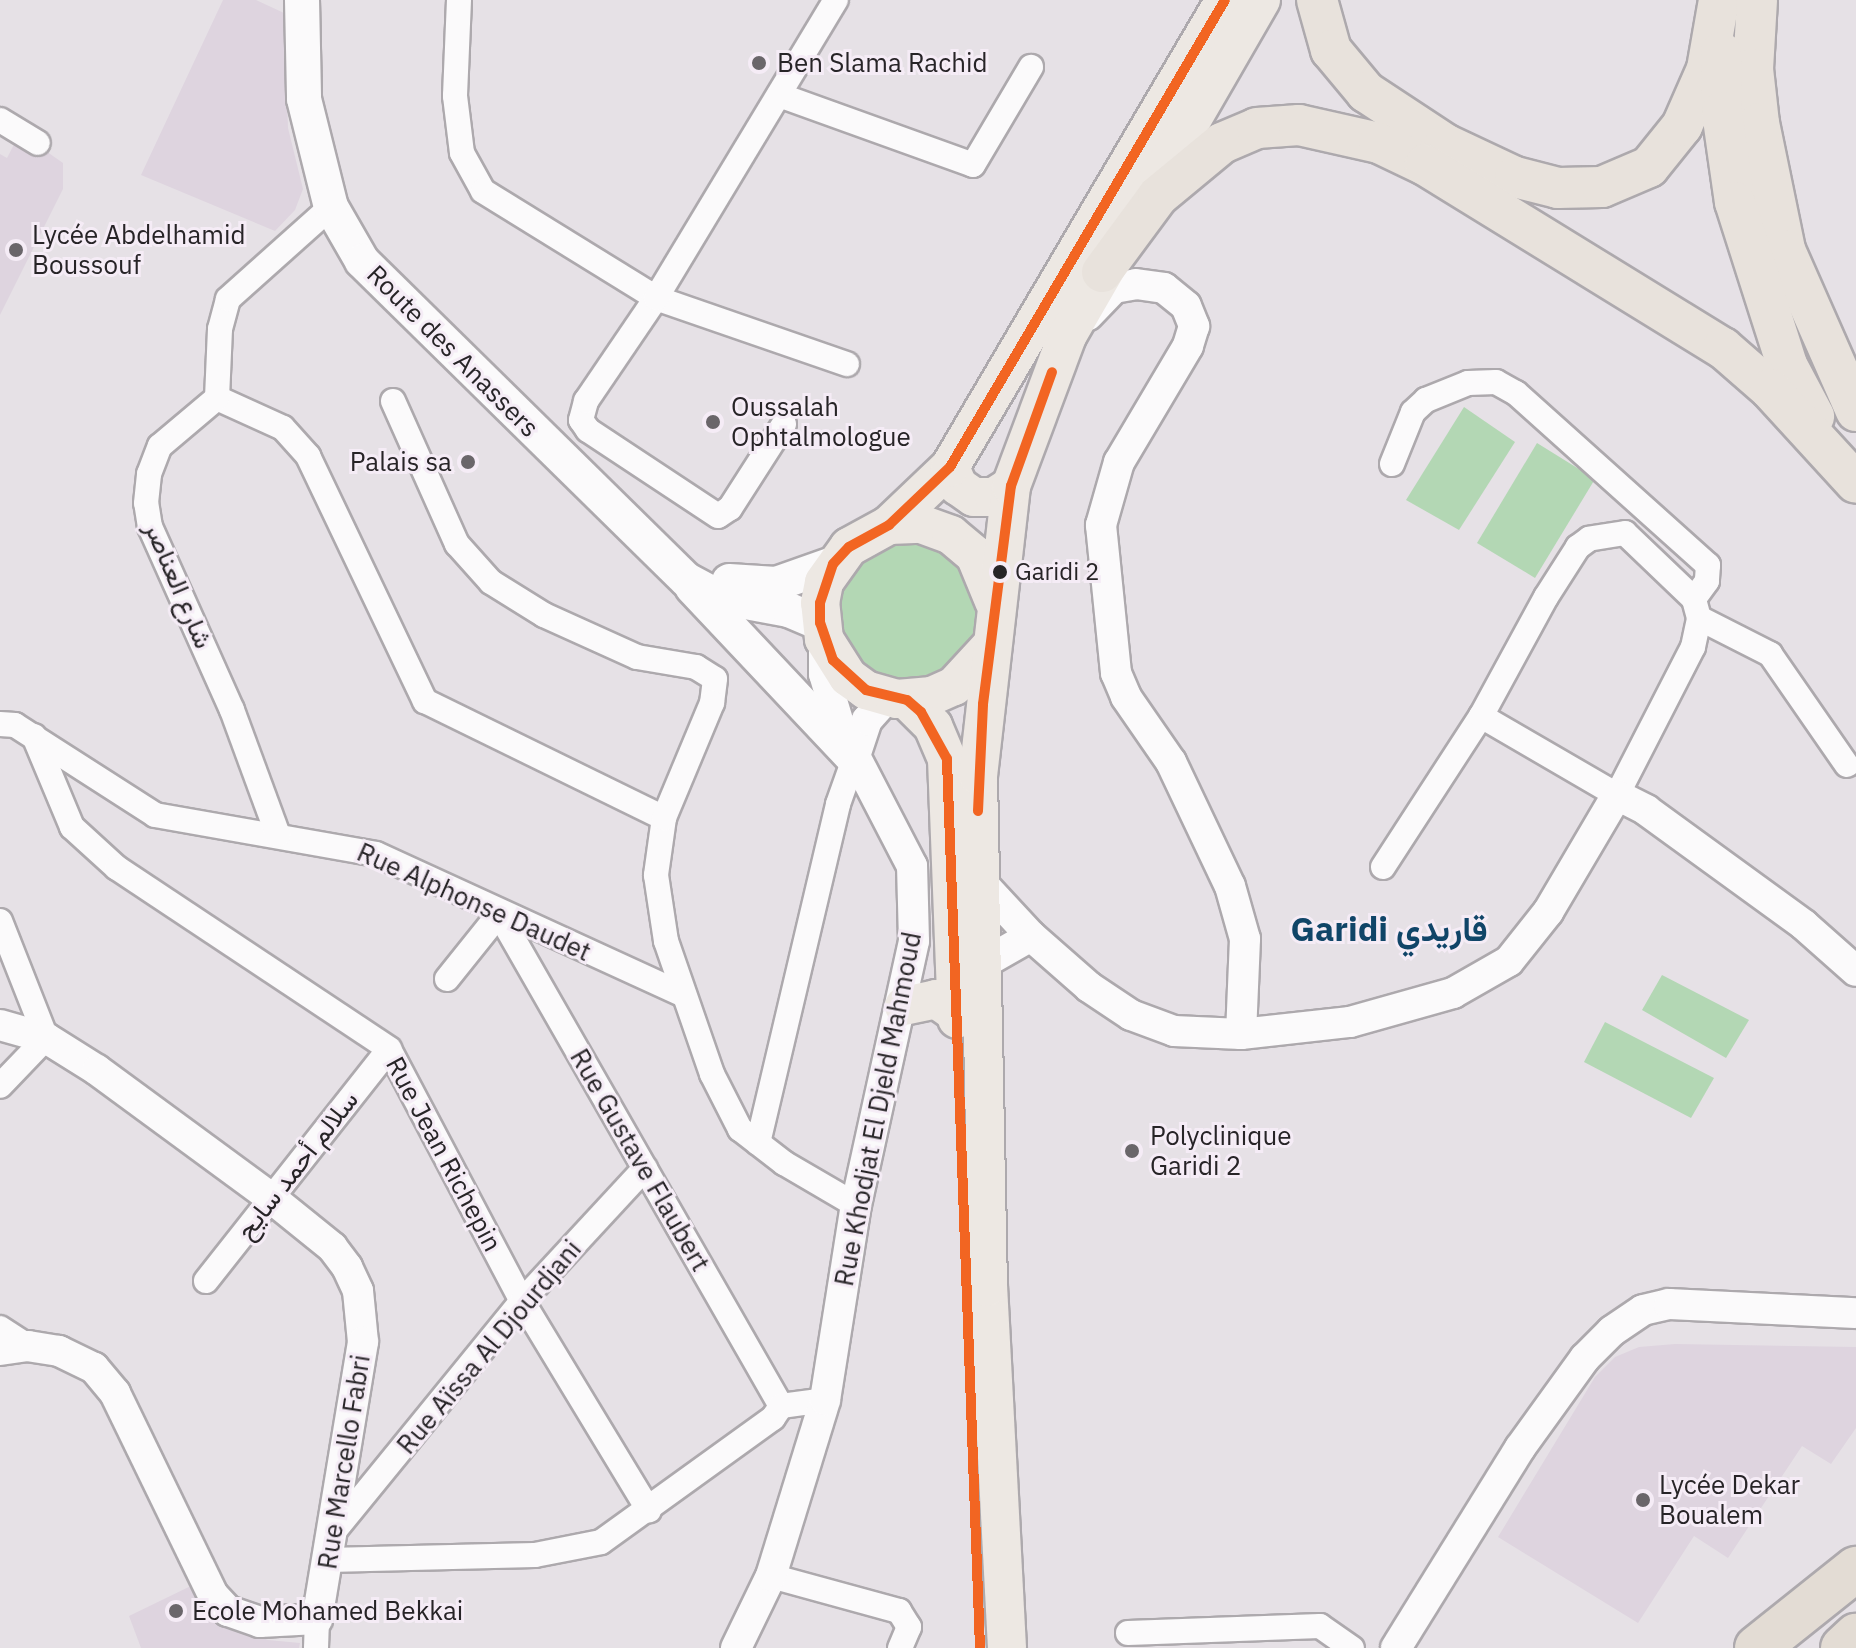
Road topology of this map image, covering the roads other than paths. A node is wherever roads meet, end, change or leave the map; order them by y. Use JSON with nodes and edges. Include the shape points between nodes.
{"nodes":[{"id":1,"x":302,"y":0,"type":"edge"},
{"id":2,"x":459,"y":0,"type":"edge"},
{"id":3,"x":836,"y":0,"type":"edge"},
{"id":4,"x":1225,"y":0,"type":"edge"},
{"id":5,"x":1261,"y":0,"type":"edge"},
{"id":6,"x":1317,"y":0,"type":"edge"},
{"id":7,"x":1719,"y":0,"type":"edge"},
{"id":8,"x":1757,"y":0,"type":"edge"},
{"id":9,"x":1771,"y":0,"type":"edge"},
{"id":10,"x":1031,"y":67,"type":"dead end"},
{"id":11,"x":1753,"y":69,"type":"junction"},
{"id":12,"x":779,"y":95,"type":"junction"},
{"id":13,"x":0,"y":120,"type":"edge"},
{"id":14,"x":38,"y":143,"type":"dead end"},
{"id":15,"x":331,"y":207,"type":"junction"},
{"id":16,"x":1102,"y":272,"type":"junction"},
{"id":17,"x":656,"y":298,"type":"junction"},
{"id":18,"x":1067,"y":336,"type":"junction"},
{"id":19,"x":847,"y":364,"type":"dead end"},
{"id":20,"x":217,"y":398,"type":"junction"},
{"id":21,"x":393,"y":401,"type":"dead end"},
{"id":22,"x":1856,"y":411,"type":"edge"},
{"id":23,"x":784,"y":424,"type":"dead end"},
{"id":24,"x":1392,"y":464,"type":"dead end"},
{"id":25,"x":950,"y":467,"type":"junction"},
{"id":26,"x":1856,"y":483,"type":"edge"},
{"id":27,"x":1011,"y":486,"type":"junction"},
{"id":28,"x":889,"y":525,"type":"junction"},
{"id":29,"x":638,"y":530,"type":"junction"},
{"id":30,"x":833,"y":564,"type":"junction"},
{"id":31,"x":687,"y":580,"type":"junction"},
{"id":32,"x":1696,"y":608,"type":"junction"},
{"id":33,"x":995,"y":610,"type":"junction"},
{"id":34,"x":822,"y":631,"type":"junction"},
{"id":35,"x":989,"y":648,"type":"junction"},
{"id":36,"x":897,"y":699,"type":"junction"},
{"id":37,"x":1481,"y":716,"type":"junction"},
{"id":38,"x":0,"y":724,"type":"edge"},
{"id":39,"x":34,"y":736,"type":"junction"},
{"id":40,"x":854,"y":759,"type":"junction"},
{"id":41,"x":1847,"y":765,"type":"dead end"},
{"id":42,"x":1617,"y":795,"type":"junction"},
{"id":43,"x":664,"y":818,"type":"junction"},
{"id":44,"x":278,"y":835,"type":"junction"},
{"id":45,"x":1383,"y":867,"type":"dead end"},
{"id":46,"x":978,"y":879,"type":"junction"},
{"id":47,"x":499,"y":914,"type":"junction"},
{"id":48,"x":0,"y":921,"type":"edge"},
{"id":49,"x":1031,"y":936,"type":"junction"},
{"id":50,"x":982,"y":964,"type":"junction"},
{"id":51,"x":1856,"y":971,"type":"edge"},
{"id":52,"x":447,"y":979,"type":"dead end"},
{"id":53,"x":682,"y":994,"type":"junction"},
{"id":54,"x":904,"y":1006,"type":"junction"},
{"id":55,"x":956,"y":1013,"type":"junction"},
{"id":56,"x":0,"y":1025,"type":"edge"},
{"id":57,"x":1241,"y":1034,"type":"junction"},
{"id":58,"x":46,"y":1038,"type":"junction"},
{"id":59,"x":389,"y":1049,"type":"junction"},
{"id":60,"x":0,"y":1086,"type":"edge"},
{"id":61,"x":758,"y":1143,"type":"junction"},
{"id":62,"x":645,"y":1168,"type":"junction"},
{"id":63,"x":270,"y":1197,"type":"junction"},
{"id":64,"x":856,"y":1205,"type":"junction"},
{"id":65,"x":206,"y":1281,"type":"dead end"},
{"id":66,"x":522,"y":1301,"type":"junction"},
{"id":67,"x":1856,"y":1313,"type":"edge"},
{"id":68,"x":0,"y":1328,"type":"edge"},
{"id":69,"x":14,"y":1348,"type":"edge"},
{"id":70,"x":825,"y":1400,"type":"junction"},
{"id":71,"x":781,"y":1406,"type":"junction"},
{"id":72,"x":649,"y":1511,"type":"junction"},
{"id":73,"x":336,"y":1529,"type":"junction"},
{"id":74,"x":328,"y":1560,"type":"junction"},
{"id":75,"x":1856,"y":1569,"type":"edge"},
{"id":76,"x":771,"y":1576,"type":"junction"},
{"id":77,"x":1128,"y":1633,"type":"dead end"},
{"id":78,"x":317,"y":1634,"type":"edge"},
{"id":79,"x":1856,"y":1636,"type":"edge"},
{"id":80,"x":736,"y":1648,"type":"edge"},
{"id":81,"x":900,"y":1648,"type":"edge"},
{"id":82,"x":980,"y":1648,"type":"edge"},
{"id":83,"x":1007,"y":1648,"type":"edge"},
{"id":84,"x":1352,"y":1648,"type":"edge"},
{"id":85,"x":1396,"y":1648,"type":"edge"},
{"id":86,"x":1757,"y":1648,"type":"edge"},
{"id":87,"x":1843,"y":1648,"type":"edge"}],
"edges":[{"from":1,"to":15,"type":"main road","name":"Route des Anassers","via":[[304,99]]},
{"from":2,"to":17,"type":"street","via":[[455,96],[462,153],[483,191]]},
{"from":3,"to":12,"type":"street"},
{"from":4,"to":25,"type":"main road"},
{"from":5,"to":16,"type":"main road"},
{"from":6,"to":7,"type":"highway","via":[[1331,50],[1366,92],[1445,144],[1515,177],[1558,188],[1602,187],[1649,167],[1682,126],[1707,69]]},
{"from":7,"to":26,"type":"highway","via":[[1722,112],[1735,202],[1787,365]]},
{"from":8,"to":11,"type":"highway"},
{"from":9,"to":11,"type":"highway"},
{"from":10,"to":12,"type":"street","via":[[973,165]]},
{"from":11,"to":22,"type":"highway","via":[[1785,250]]},
{"from":12,"to":17,"type":"street"},
{"from":13,"to":14,"type":"street"},
{"from":15,"to":20,"type":"street","via":[[228,299],[220,329]]},
{"from":15,"to":29,"type":"main road","name":"Route des Anassers","via":[[362,261]]},
{"from":16,"to":18,"type":"main road"},
{"from":16,"to":26,"type":"highway","via":[[1158,196],[1222,143],[1257,128],[1299,125],[1379,143],[1425,165],[1723,348],[1770,389]]},
{"from":17,"to":19,"type":"street"},
{"from":17,"to":23,"type":"street","via":[[586,401],[581,420],[588,430],[718,516],[730,508]]},
{"from":18,"to":27,"type":"main road"},
{"from":18,"to":57,"type":"street","via":[[1114,288],[1136,284],[1164,288],[1186,306],[1194,326],[1188,346],[1119,462],[1101,525],[1116,673],[1126,697],[1171,762],[1230,886],[1245,939]]},
{"from":20,"to":43,"type":"street","via":[[283,428],[308,456],[425,701]]},
{"from":20,"to":44,"type":"street","name":"شارع العناصر","via":[[160,446],[149,474],[146,503],[150,527],[232,710]]},
{"from":21,"to":43,"type":"street","via":[[457,544],[491,582],[544,615],[637,657],[696,667],[715,679],[712,703]]},
{"from":24,"to":32,"type":"street","via":[[1413,412],[1426,400],[1468,383],[1496,382],[1516,393],[1708,565]]},
{"from":25,"to":27,"type":"main road","via":[[958,486],[974,497],[994,497]]},
{"from":25,"to":28,"type":"main road"},
{"from":27,"to":33,"type":"main road"},
{"from":28,"to":30,"type":"main road","via":[[849,547]]},
{"from":28,"to":33,"type":"main road","via":[[921,524],[951,535],[975,555],[990,583]]},
{"from":29,"to":30,"type":"main road","via":[[697,569],[730,581],[776,584]]},
{"from":29,"to":31,"type":"main road"},
{"from":30,"to":34,"type":"main road","via":[[822,592]]},
{"from":31,"to":34,"type":"main road","via":[[719,597],[789,610]]},
{"from":31,"to":40,"type":"main road"},
{"from":32,"to":37,"type":"street","via":[[1625,533],[1589,539],[1578,547],[1546,597]]},
{"from":32,"to":41,"type":"street","via":[[1770,654]]},
{"from":32,"to":42,"type":"street","via":[[1693,647]]},
{"from":33,"to":35,"type":"main road"},
{"from":34,"to":36,"type":"main road","via":[[848,677]]},
{"from":34,"to":40,"type":"street","name":"Rue Khodjat El Djeld Mahmoud","via":[[824,674]]},
{"from":35,"to":36,"type":"main road","via":[[954,686]]},
{"from":35,"to":46,"type":"main road","via":[[978,776]]},
{"from":36,"to":40,"type":"street","via":[[867,720]]},
{"from":36,"to":55,"type":"main road","via":[[933,726],[947,759]]},
{"from":37,"to":42,"type":"street"},
{"from":37,"to":45,"type":"street"},
{"from":38,"to":39,"type":"street","name":"Rue Alphonse Daudet","via":[[15,725]]},
{"from":39,"to":44,"type":"street","name":"Rue Alphonse Daudet","via":[[103,786],[155,815]]},
{"from":39,"to":59,"type":"street","name":"Rue Jean Richepin","via":[[72,827],[117,868]]},
{"from":40,"to":54,"type":"street","name":"Rue Khodjat El Djeld Mahmoud","via":[[912,866],[916,916]]},
{"from":40,"to":61,"type":"street","via":[[838,804]]},
{"from":42,"to":51,"type":"street","via":[[1646,810],[1804,925]]},
{"from":42,"to":57,"type":"street","via":[[1548,912],[1509,961],[1453,993],[1350,1022]]},
{"from":43,"to":53,"type":"street","via":[[656,875],[666,941]]},
{"from":44,"to":47,"type":"street","name":"Rue Alphonse Daudet","via":[[376,854]]},
{"from":46,"to":49,"type":"street"},
{"from":46,"to":50,"type":"main road"},
{"from":47,"to":52,"type":"street"},
{"from":47,"to":53,"type":"street","name":"Rue Alphonse Daudet"},
{"from":47,"to":62,"type":"street","name":"Rue Gustave Flaubert"},
{"from":48,"to":58,"type":"street"},
{"from":49,"to":50,"type":"street"},
{"from":49,"to":57,"type":"street","via":[[1089,987],[1131,1015],[1174,1031]]},
{"from":50,"to":83,"type":"main road","via":[[988,1287]]},
{"from":53,"to":61,"type":"street","via":[[740,1129]]},
{"from":54,"to":55,"type":"main road","via":[[936,999]]},
{"from":54,"to":64,"type":"street","name":"Rue Khodjat El Djeld Mahmoud"},
{"from":55,"to":82,"type":"main road"},
{"from":56,"to":58,"type":"street","name":"Rue Marcello Fabri"},
{"from":58,"to":60,"type":"street"},
{"from":58,"to":63,"type":"street","name":"Rue Marcello Fabri"},
{"from":59,"to":63,"type":"street","name":"سلالم أحمد سايح"},
{"from":59,"to":66,"type":"street","name":"Rue Jean Richepin"},
{"from":61,"to":64,"type":"street"},
{"from":62,"to":66,"type":"street","name":"Rue Aïssa Al Djourdjani"},
{"from":62,"to":71,"type":"street","name":"Rue Gustave Flaubert"},
{"from":63,"to":65,"type":"street","name":"سلالم أحمد سايح"},
{"from":63,"to":73,"type":"street","name":"Rue Marcello Fabri","via":[[332,1247],[358,1291],[364,1315]]},
{"from":64,"to":70,"type":"street","name":"Rue Khodjat El Djeld Mahmoud"},
{"from":66,"to":72,"type":"street","name":"Rue Jean Richepin"},
{"from":66,"to":73,"type":"street","name":"Rue Aïssa Al Djourdjani"},
{"from":67,"to":85,"type":"street","via":[[1669,1304],[1643,1310],[1612,1331],[1585,1358],[1520,1448]]},
{"from":68,"to":69,"type":"street"},
{"from":69,"to":78,"type":"street","name":"Rue Marcello Fabri","via":[[77,1358],[94,1368],[115,1393],[213,1595],[228,1611]]},
{"from":70,"to":71,"type":"street"},
{"from":70,"to":76,"type":"street","name":"Rue Khodjat El Djeld Mahmoud"},
{"from":71,"to":72,"type":"street","via":[[773,1418]]},
{"from":72,"to":74,"type":"street","via":[[601,1542],[535,1555]]},
{"from":73,"to":74,"type":"street","name":"Rue Marcello Fabri"},
{"from":74,"to":78,"type":"street","name":"Rue Marcello Fabri"},
{"from":75,"to":86,"type":"highway"},
{"from":76,"to":80,"type":"street","name":"Rue Khodjat El Djeld Mahmoud"},
{"from":76,"to":81,"type":"street","via":[[899,1611],[909,1627]]},
{"from":77,"to":84,"type":"street","via":[[1320,1626]]},
{"from":79,"to":87,"type":"highway"}]}
